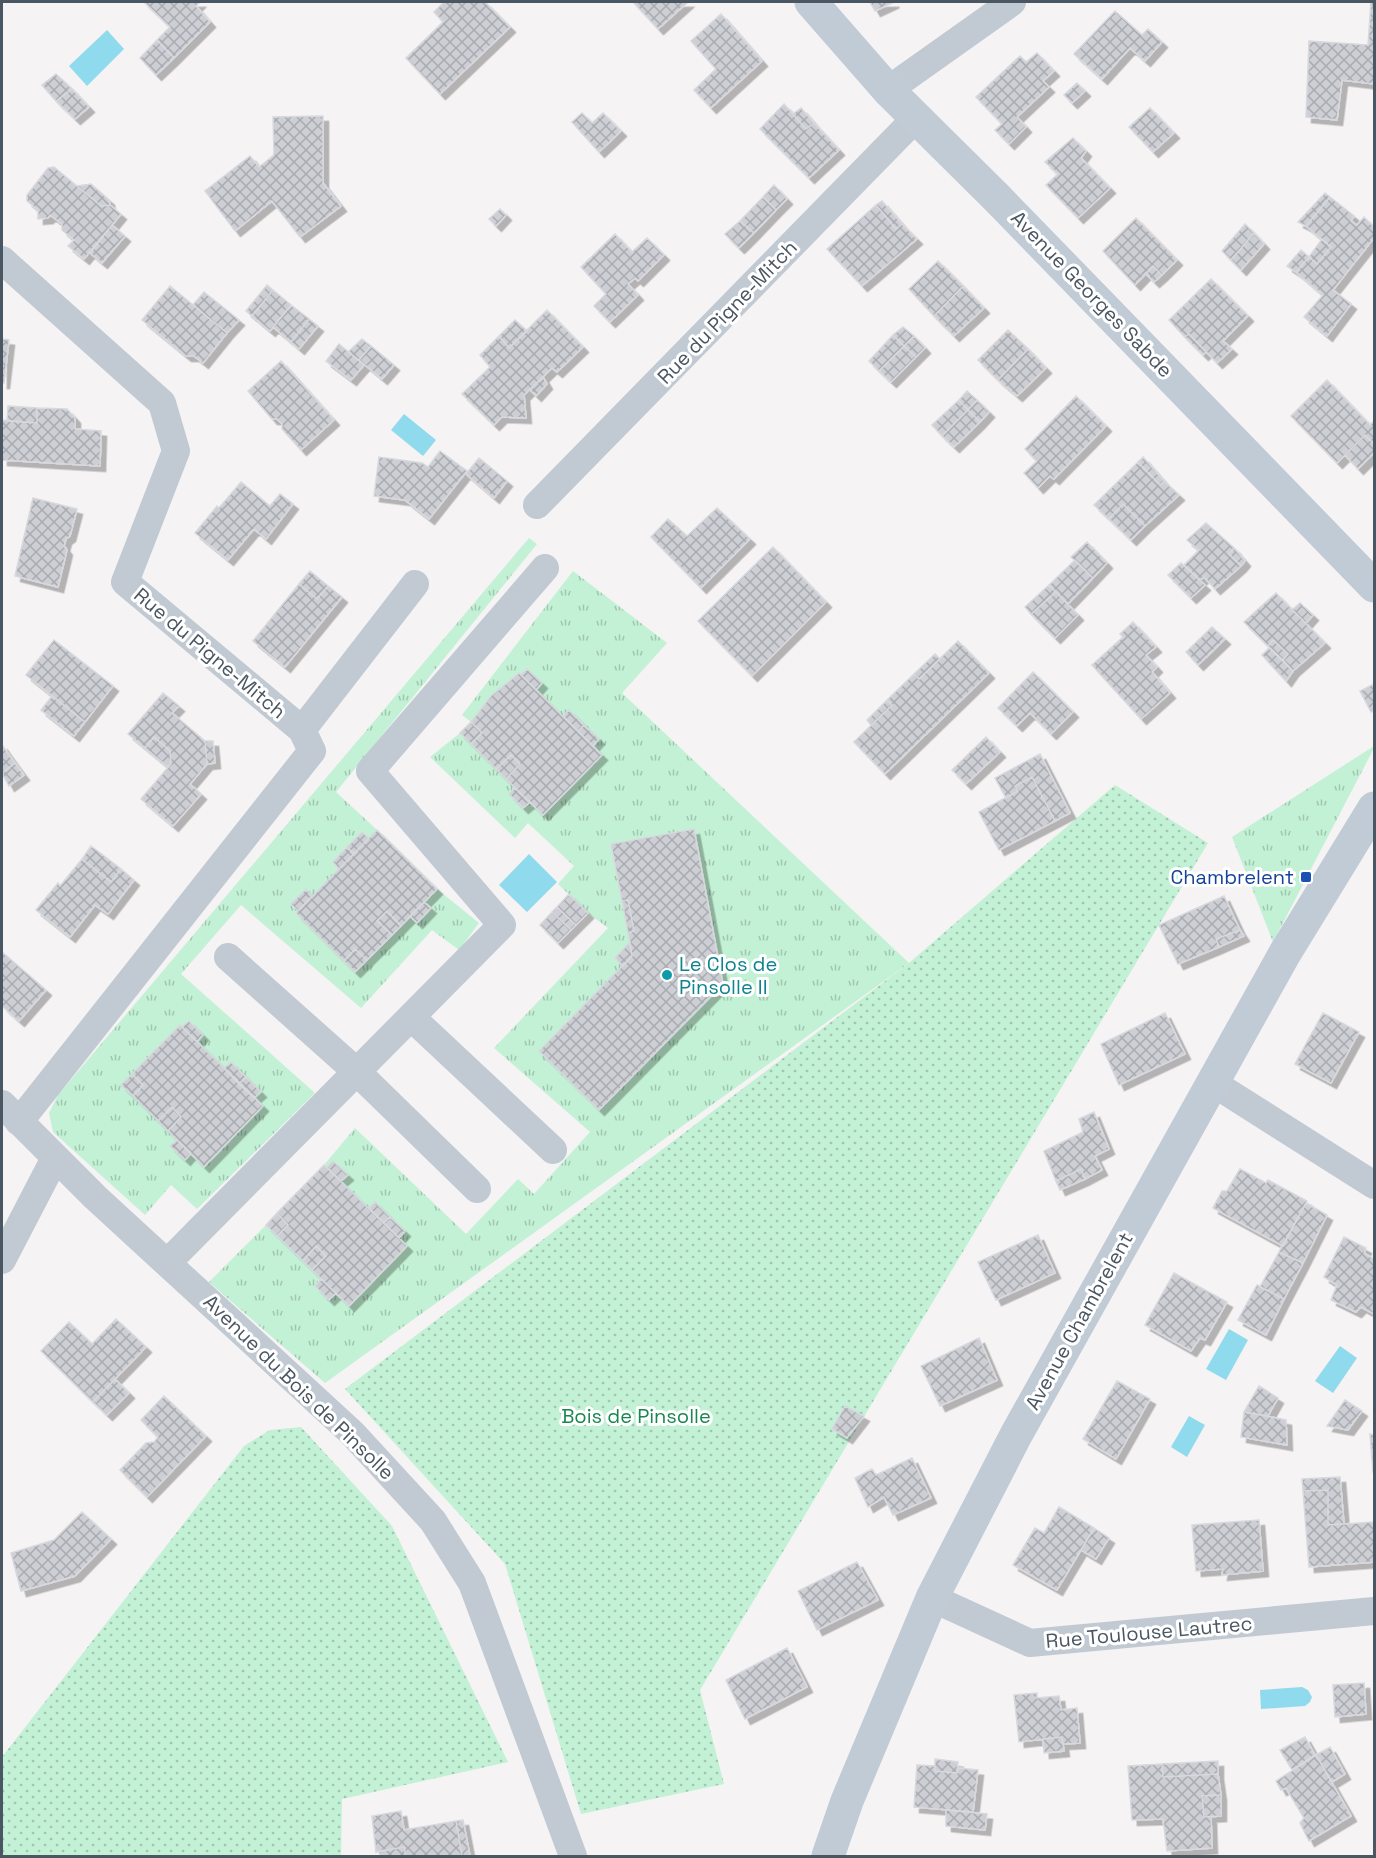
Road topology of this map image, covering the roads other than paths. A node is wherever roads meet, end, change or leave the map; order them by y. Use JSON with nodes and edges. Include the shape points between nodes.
{"nodes":[{"id":1,"x":811,"y":2,"type":"edge"},
{"id":2,"x":1012,"y":2,"type":"edge"},
{"id":3,"x":888,"y":90,"type":"junction"},
{"id":4,"x":916,"y":118,"type":"junction"},
{"id":5,"x":2,"y":260,"type":"edge"},
{"id":6,"x":537,"y":505,"type":"dead end"},
{"id":7,"x":545,"y":568,"type":"dead end"},
{"id":8,"x":415,"y":584,"type":"dead end"},
{"id":9,"x":1374,"y":586,"type":"edge"},
{"id":10,"x":302,"y":730,"type":"junction"},
{"id":11,"x":1374,"y":808,"type":"edge"},
{"id":12,"x":228,"y":957,"type":"dead end"},
{"id":13,"x":411,"y":1017,"type":"junction"},
{"id":14,"x":357,"y":1072,"type":"junction"},
{"id":15,"x":1213,"y":1083,"type":"junction"},
{"id":16,"x":10,"y":1113,"type":"edge"},
{"id":17,"x":553,"y":1150,"type":"dead end"},
{"id":18,"x":55,"y":1158,"type":"junction"},
{"id":19,"x":1374,"y":1185,"type":"edge"},
{"id":20,"x":477,"y":1189,"type":"dead end"},
{"id":21,"x":2,"y":1260,"type":"edge"},
{"id":22,"x":168,"y":1262,"type":"junction"},
{"id":23,"x":932,"y":1598,"type":"junction"},
{"id":24,"x":1374,"y":1611,"type":"edge"},
{"id":25,"x":573,"y":1857,"type":"edge"},
{"id":26,"x":828,"y":1857,"type":"edge"}],
"edges":[{"from":1,"to":3,"type":"street","name":"Avenue Georges Sabde"},
{"from":2,"to":3,"type":"street"},
{"from":3,"to":4,"type":"street","name":"Avenue Georges Sabde"},
{"from":4,"to":6,"type":"street","name":"Rue du Pigne-Mitch"},
{"from":4,"to":9,"type":"street","name":"Avenue Georges Sabde","via":[[1022,222]]},
{"from":5,"to":10,"type":"street","name":"Rue du Pigne-Mitch","via":[[162,403],[176,451],[125,582]]},
{"from":7,"to":13,"type":"street","via":[[370,771],[502,925]]},
{"from":8,"to":10,"type":"street","name":"Rue du Pigne-Mitch"},
{"from":10,"to":16,"type":"street","name":"Rue du Pigne-Mitch","via":[[312,751]]},
{"from":11,"to":15,"type":"street","name":"Avenue Chambrelent","via":[[1285,953]]},
{"from":12,"to":14,"type":"street"},
{"from":13,"to":14,"type":"street"},
{"from":13,"to":17,"type":"street"},
{"from":14,"to":20,"type":"street"},
{"from":14,"to":22,"type":"street"},
{"from":15,"to":19,"type":"street"},
{"from":15,"to":23,"type":"street","name":"Avenue Chambrelent","via":[[1016,1435]]},
{"from":16,"to":18,"type":"street","name":"Avenue du Bois de Pinsolle"},
{"from":18,"to":21,"type":"street"},
{"from":18,"to":22,"type":"street","name":"Avenue du Bois de Pinsolle"},
{"from":22,"to":25,"type":"street","name":"Avenue du Bois de Pinsolle","via":[[352,1433],[433,1521],[472,1582]]},
{"from":23,"to":24,"type":"street","name":"Rue Toulouse Lautrec","via":[[1030,1643]]},
{"from":23,"to":26,"type":"street","name":"Avenue Chambrelent","via":[[847,1801]]}]}
